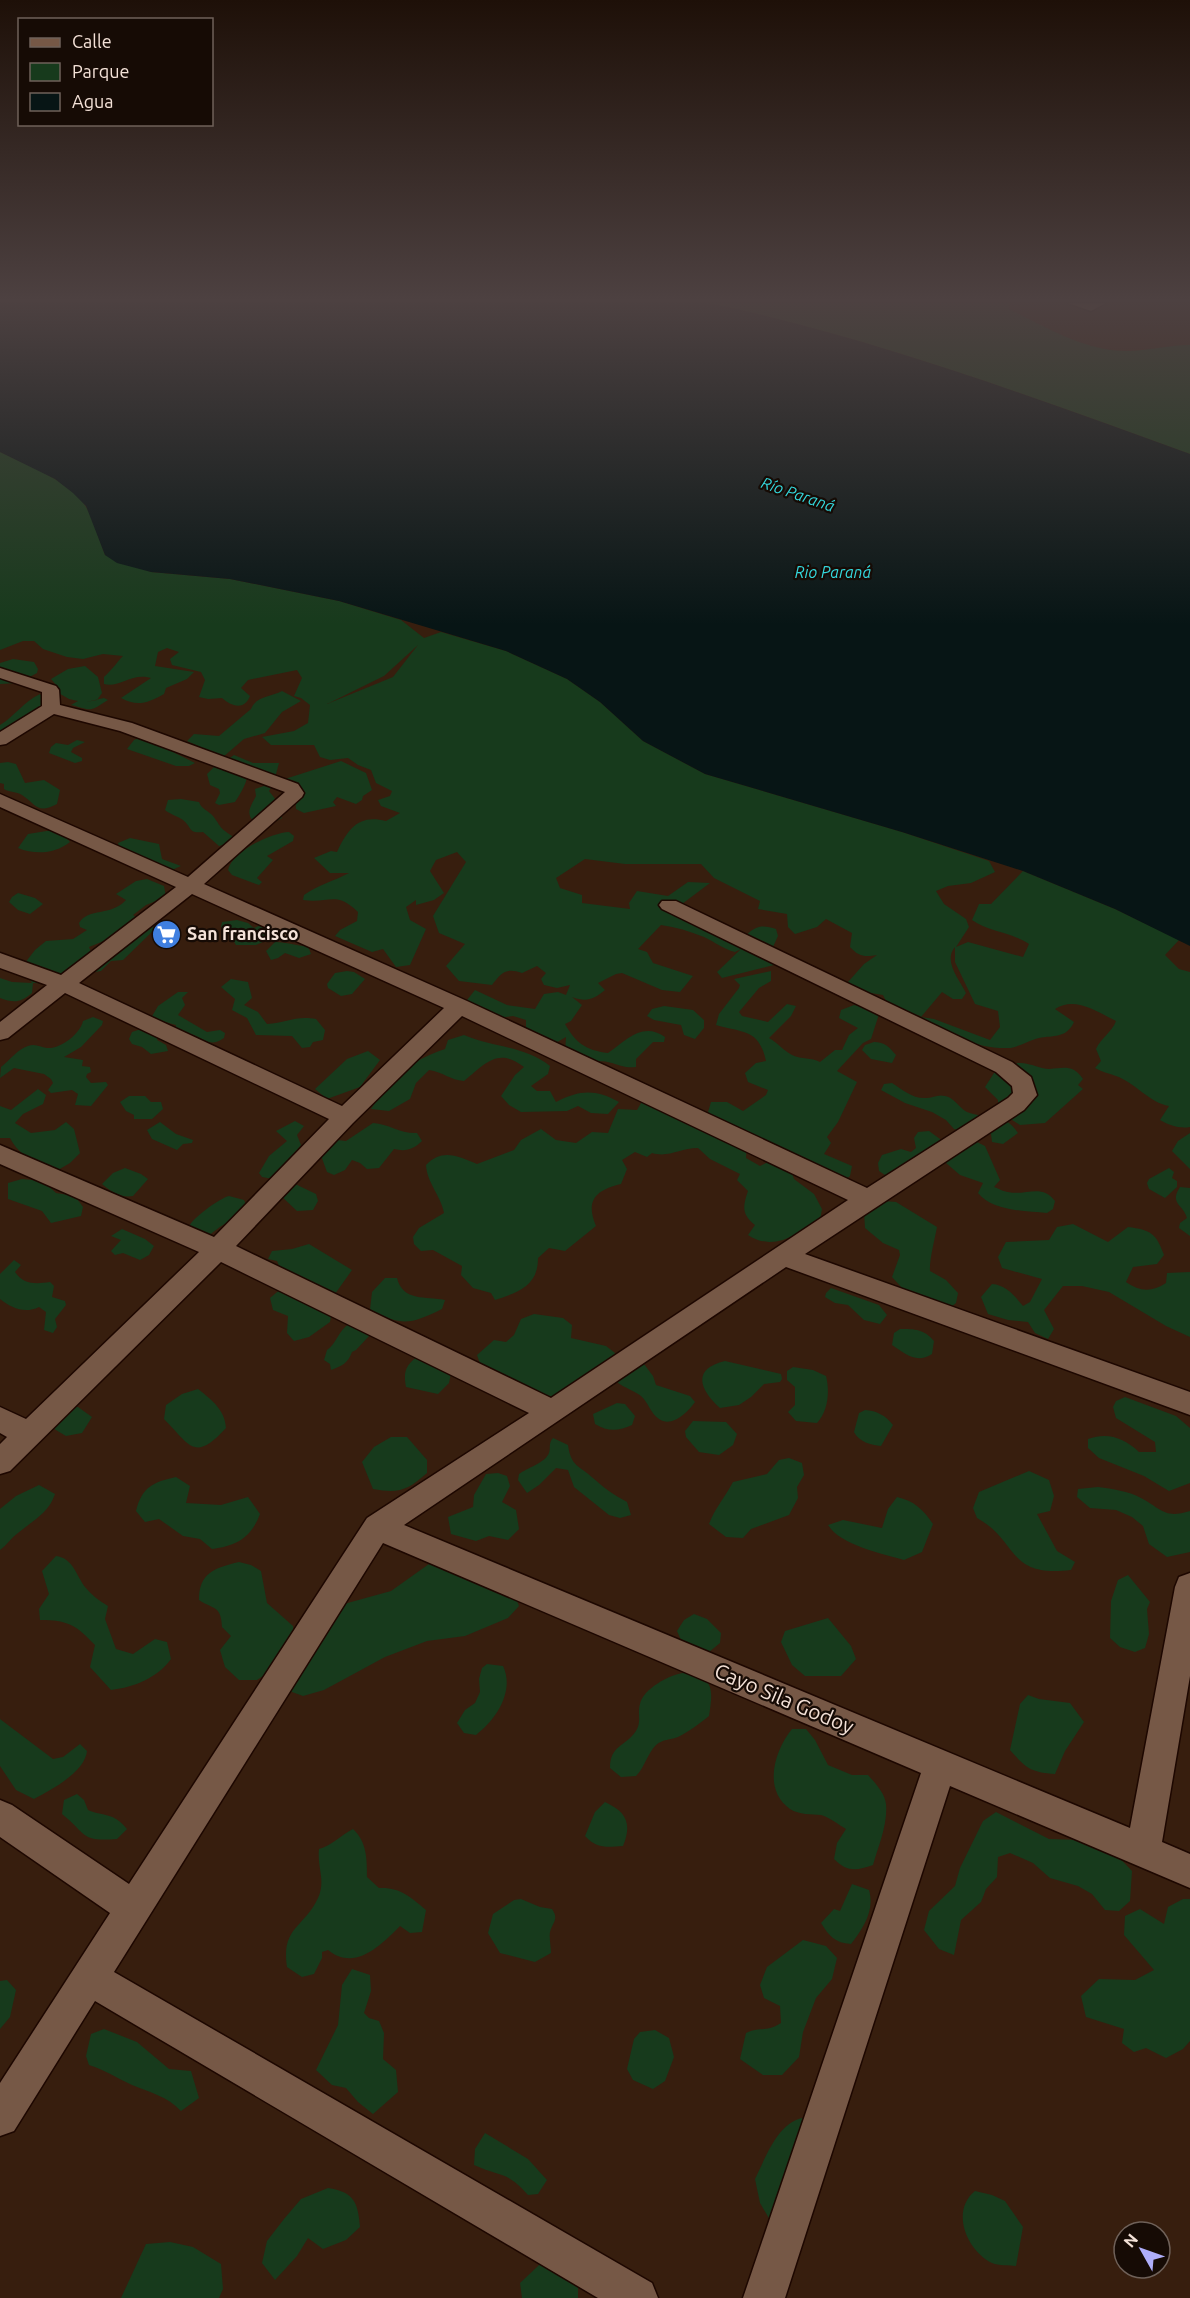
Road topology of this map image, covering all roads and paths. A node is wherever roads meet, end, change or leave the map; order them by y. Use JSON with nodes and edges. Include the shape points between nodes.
{"nodes":[{"id":1,"x":0,"y":673,"type":"edge"},
{"id":2,"x":51,"y":708,"type":"junction"},
{"id":3,"x":0,"y":740,"type":"edge"},
{"id":4,"x":0,"y":800,"type":"edge"},
{"id":5,"x":191,"y":885,"type":"junction"},
{"id":6,"x":669,"y":905,"type":"dead end"},
{"id":7,"x":0,"y":960,"type":"edge"},
{"id":8,"x":64,"y":984,"type":"junction"},
{"id":9,"x":459,"y":1006,"type":"junction"},
{"id":10,"x":0,"y":1033,"type":"edge"},
{"id":11,"x":345,"y":1118,"type":"junction"},
{"id":12,"x":0,"y":1154,"type":"edge"},
{"id":13,"x":868,"y":1199,"type":"junction"},
{"id":14,"x":218,"y":1249,"type":"junction"},
{"id":15,"x":785,"y":1257,"type":"junction"},
{"id":16,"x":1190,"y":1404,"type":"edge"},
{"id":17,"x":553,"y":1412,"type":"junction"},
{"id":18,"x":0,"y":1419,"type":"edge"},
{"id":19,"x":28,"y":1434,"type":"junction"},
{"id":20,"x":0,"y":1462,"type":"edge"},
{"id":21,"x":377,"y":1527,"type":"junction"},
{"id":22,"x":1190,"y":1587,"type":"edge"},
{"id":23,"x":940,"y":1765,"type":"junction"},
{"id":24,"x":0,"y":1817,"type":"edge"},
{"id":25,"x":1143,"y":1851,"type":"junction"},
{"id":26,"x":1190,"y":1871,"type":"edge"},
{"id":27,"x":132,"y":1907,"type":"junction"},
{"id":28,"x":88,"y":1977,"type":"junction"},
{"id":29,"x":0,"y":2117,"type":"edge"},
{"id":30,"x":637,"y":2298,"type":"edge"},
{"id":31,"x":764,"y":2298,"type":"edge"}],
"edges":[{"from":1,"to":2,"type":"street","via":[[50,690]]},
{"from":2,"to":3,"type":"street"},
{"from":2,"to":5,"type":"street","via":[[126,727],[295,790],[292,798]]},
{"from":4,"to":5,"type":"street"},
{"from":5,"to":8,"type":"street"},
{"from":5,"to":9,"type":"street"},
{"from":6,"to":13,"type":"street","via":[[1004,1067],[1023,1083],[1025,1095],[1016,1104]]},
{"from":7,"to":8,"type":"street"},
{"from":8,"to":10,"type":"street"},
{"from":8,"to":11,"type":"street"},
{"from":9,"to":11,"type":"street"},
{"from":9,"to":13,"type":"street"},
{"from":11,"to":14,"type":"street"},
{"from":12,"to":14,"type":"street"},
{"from":13,"to":15,"type":"street"},
{"from":14,"to":17,"type":"street"},
{"from":14,"to":19,"type":"street"},
{"from":15,"to":16,"type":"street"},
{"from":15,"to":17,"type":"street"},
{"from":17,"to":21,"type":"street"},
{"from":18,"to":19,"type":"street"},
{"from":19,"to":20,"type":"street"},
{"from":21,"to":23,"type":"street","name":"Cayo Sila Godoy"},
{"from":21,"to":27,"type":"street"},
{"from":22,"to":25,"type":"street"},
{"from":23,"to":25,"type":"street","name":"Cayo Sila Godoy"},
{"from":23,"to":31,"type":"street"},
{"from":24,"to":27,"type":"street"},
{"from":25,"to":26,"type":"street","name":"Cayo Sila Godoy"},
{"from":27,"to":28,"type":"street"},
{"from":28,"to":29,"type":"street"},
{"from":28,"to":30,"type":"street"}]}
